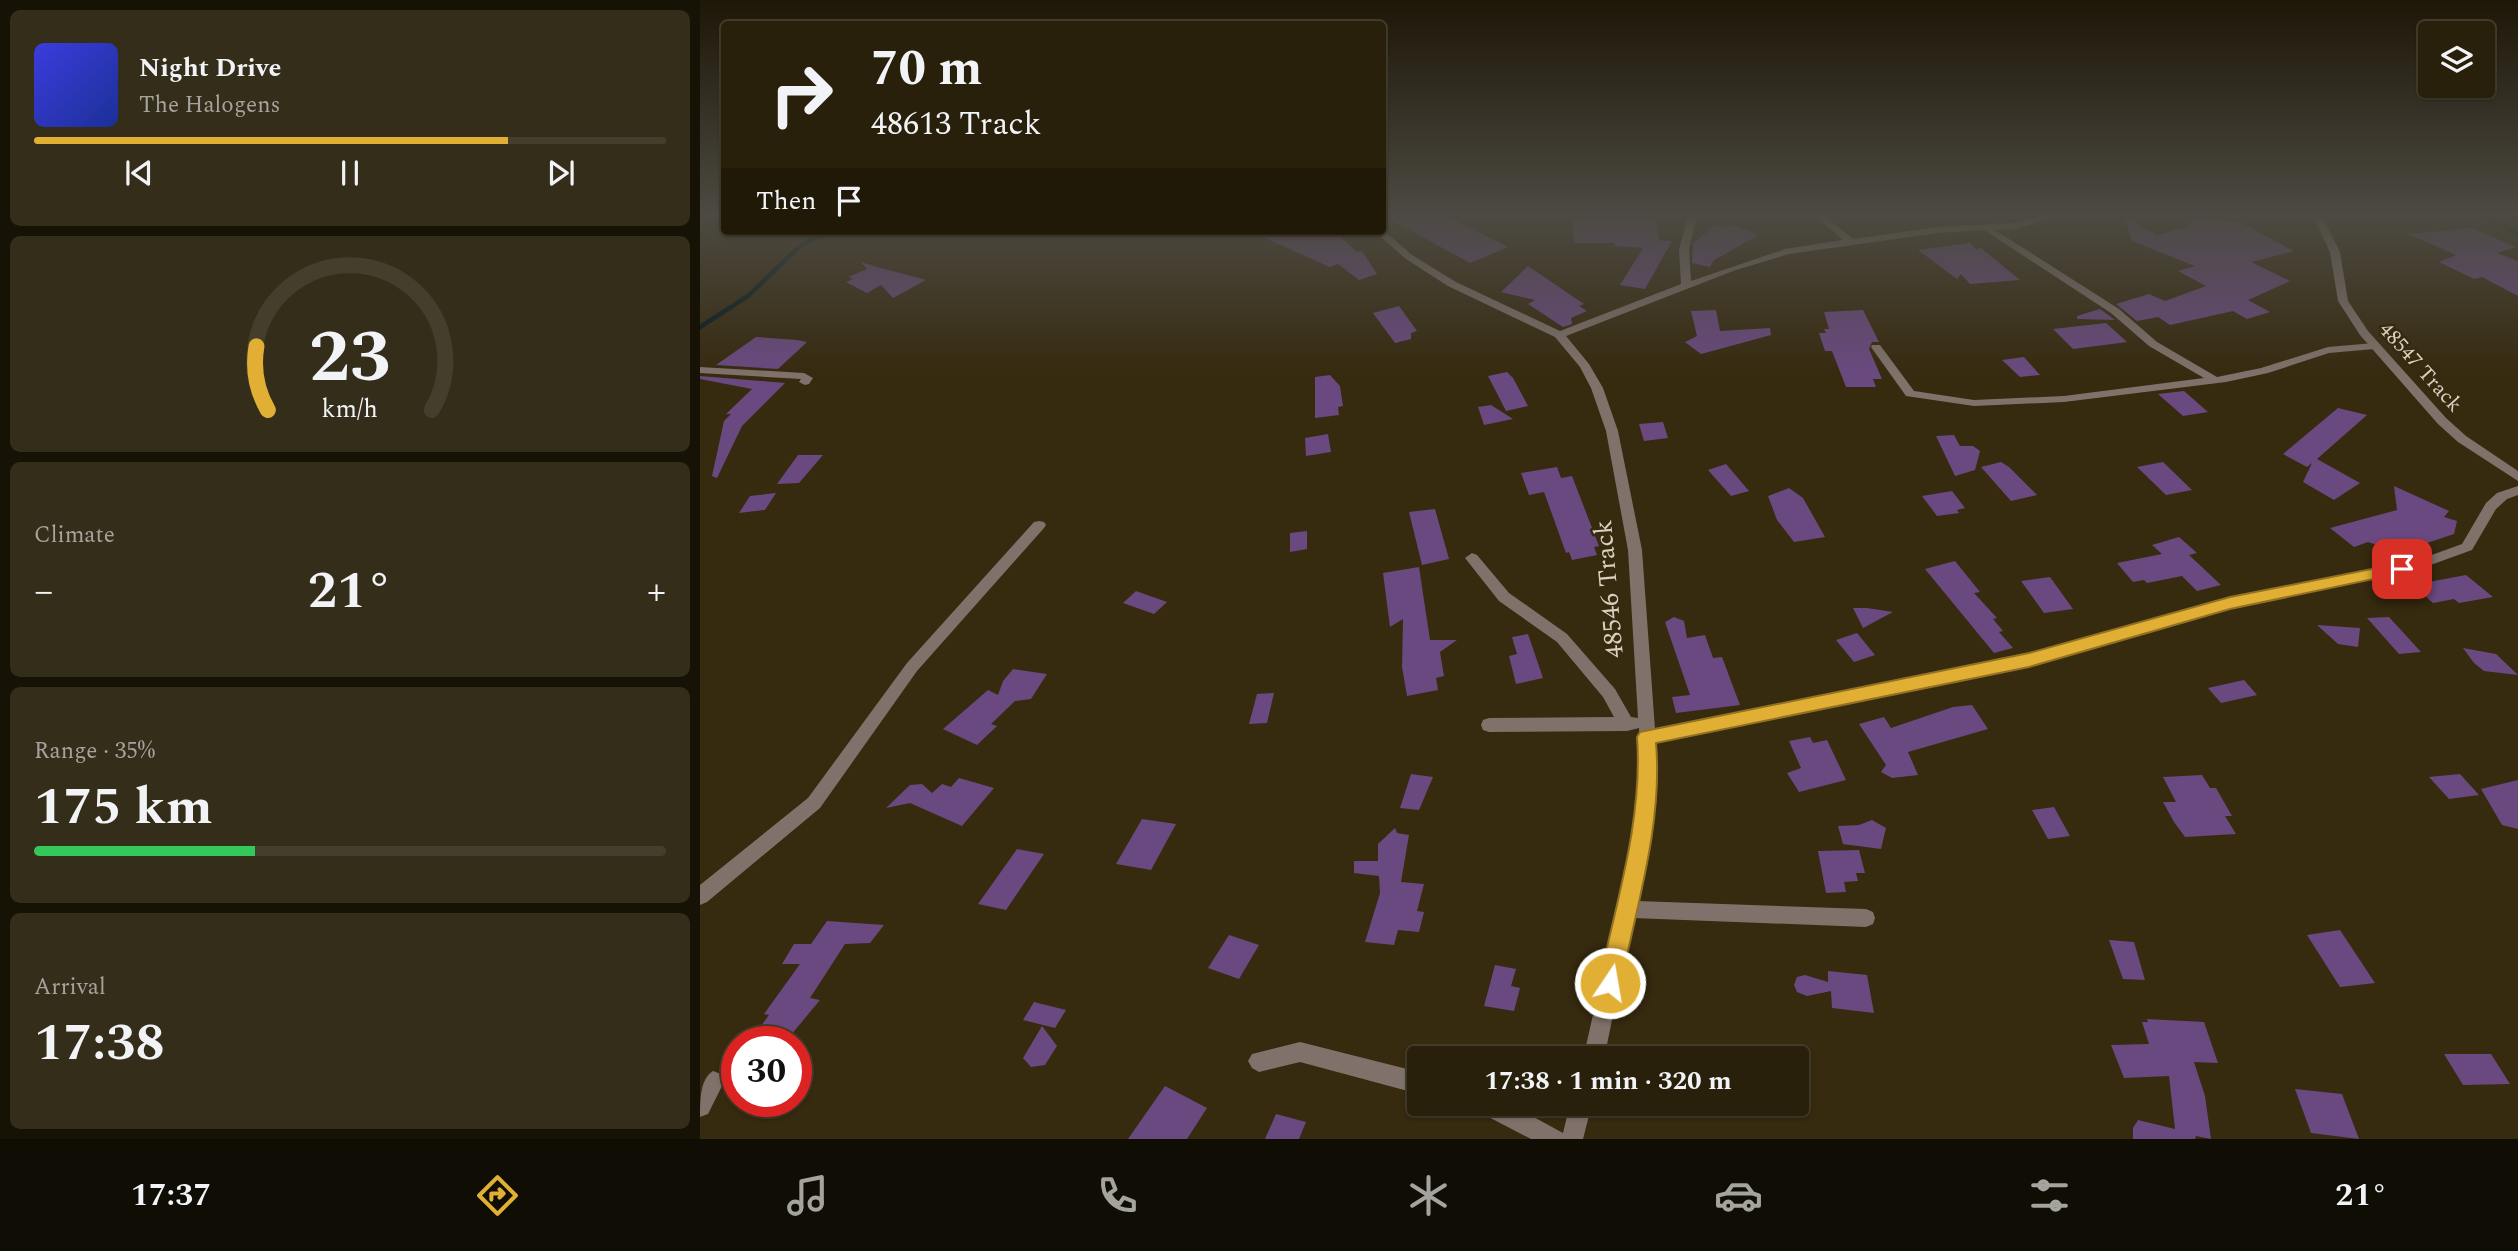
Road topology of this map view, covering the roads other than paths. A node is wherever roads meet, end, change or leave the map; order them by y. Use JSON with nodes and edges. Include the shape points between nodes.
{"nodes":[{"id":1,"x":1428,"y":269,"type":"edge"},
{"id":2,"x":1685,"y":269,"type":"edge"},
{"id":3,"x":1733,"y":269,"type":"edge"},
{"id":4,"x":2050,"y":269,"type":"edge"},
{"id":5,"x":2338,"y":269,"type":"edge"},
{"id":6,"x":1686,"y":286,"type":"junction"},
{"id":7,"x":1559,"y":335,"type":"junction"},
{"id":8,"x":2374,"y":346,"type":"junction"},
{"id":9,"x":1876,"y":347,"type":"dead end"},
{"id":10,"x":700,"y":370,"type":"edge"},
{"id":11,"x":2213,"y":379,"type":"junction"},
{"id":12,"x":805,"y":382,"type":"dead end"},
{"id":13,"x":2518,"y":477,"type":"edge"},
{"id":14,"x":2518,"y":490,"type":"edge"},
{"id":15,"x":1040,"y":525,"type":"dead end"},
{"id":16,"x":1472,"y":558,"type":"dead end"},
{"id":17,"x":1627,"y":724,"type":"junction"},
{"id":18,"x":1489,"y":725,"type":"dead end"},
{"id":19,"x":1646,"y":729,"type":"junction"},
{"id":20,"x":700,"y":896,"type":"edge"},
{"id":21,"x":1626,"y":909,"type":"junction"},
{"id":22,"x":1866,"y":918,"type":"dead end"},
{"id":23,"x":1596,"y":1046,"type":"edge"},
{"id":24,"x":1259,"y":1061,"type":"dead end"},
{"id":25,"x":1407,"y":1080,"type":"edge"},
{"id":26,"x":713,"y":1082,"type":"dead end"},
{"id":27,"x":700,"y":1106,"type":"edge"},
{"id":28,"x":1510,"y":1116,"type":"edge"},
{"id":29,"x":1578,"y":1116,"type":"edge"},
{"id":30,"x":1554,"y":1139,"type":"edge"},
{"id":31,"x":1572,"y":1139,"type":"edge"}],
"edges":[{"from":1,"to":7,"type":"street","name":"48546 Track"},
{"from":2,"to":6,"type":"street"},
{"from":3,"to":6,"type":"street"},
{"from":4,"to":11,"type":"street","via":[[2115,311],[2154,344]]},
{"from":5,"to":8,"type":"street","name":"48547 Track","via":[[2343,301]]},
{"from":6,"to":7,"type":"street"},
{"from":7,"to":19,"type":"street","name":"48546 Track","via":[[1597,388],[1619,461],[1635,550]]},
{"from":8,"to":11,"type":"street","via":[[2328,350],[2264,371]]},
{"from":8,"to":13,"type":"street","name":"48547 Track","via":[[2442,422]]},
{"from":9,"to":11,"type":"street","via":[[1910,394],[1949,402],[2064,399]]},
{"from":10,"to":12,"type":"street","via":[[804,376]]},
{"from":14,"to":19,"type":"street","via":[[2491,506],[2467,547],[2420,564],[2230,603],[2029,660]]},
{"from":15,"to":20,"type":"street","via":[[898,685],[814,803]]},
{"from":16,"to":17,"type":"street","via":[[1504,597],[1562,638],[1609,694]]},
{"from":17,"to":18,"type":"street"},
{"from":17,"to":19,"type":"street"},
{"from":19,"to":21,"type":"street","name":"48546 Track","via":[[1650,779]]},
{"from":21,"to":22,"type":"street"},
{"from":21,"to":23,"type":"street","name":"48546 Track"},
{"from":24,"to":25,"type":"street","via":[[1300,1052]]},
{"from":26,"to":27,"type":"street"},
{"from":28,"to":30,"type":"street"},
{"from":29,"to":31,"type":"street"}]}
